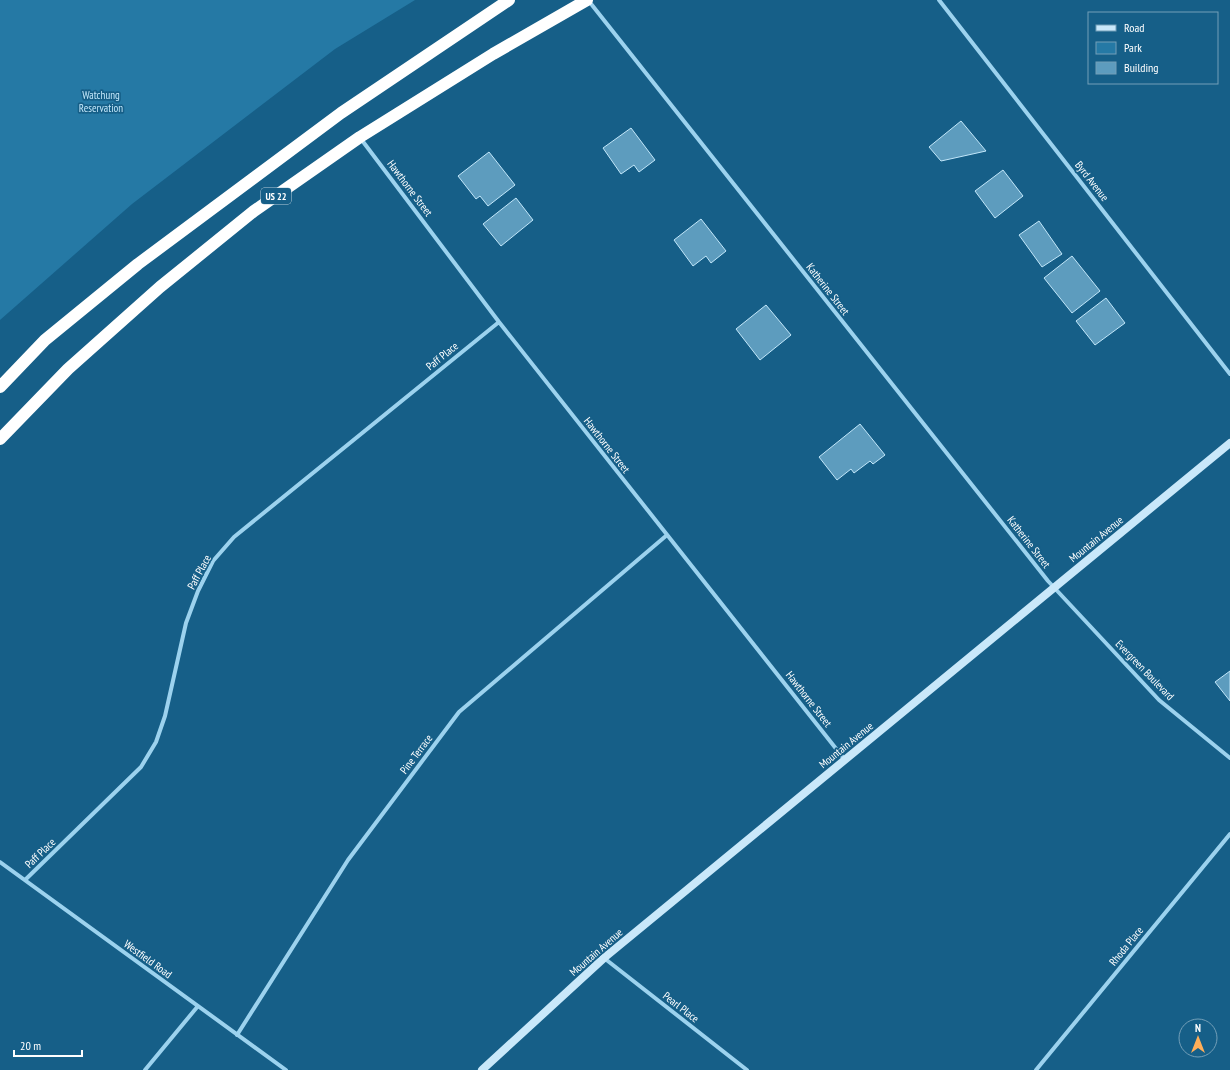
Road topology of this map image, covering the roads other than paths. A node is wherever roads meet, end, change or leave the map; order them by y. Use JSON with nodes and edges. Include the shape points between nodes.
{"nodes":[{"id":1,"x":509,"y":0,"type":"edge"},
{"id":2,"x":587,"y":0,"type":"edge"},
{"id":3,"x":939,"y":0,"type":"edge"},
{"id":4,"x":360,"y":137,"type":"junction"},
{"id":5,"x":498,"y":322,"type":"junction"},
{"id":6,"x":1230,"y":374,"type":"edge"},
{"id":7,"x":0,"y":387,"type":"edge"},
{"id":8,"x":0,"y":439,"type":"edge"},
{"id":9,"x":1230,"y":443,"type":"edge"},
{"id":10,"x":667,"y":535,"type":"junction"},
{"id":11,"x":1054,"y":588,"type":"junction"},
{"id":12,"x":1230,"y":758,"type":"edge"},
{"id":13,"x":845,"y":760,"type":"junction"},
{"id":14,"x":1230,"y":834,"type":"edge"},
{"id":15,"x":0,"y":862,"type":"edge"},
{"id":16,"x":25,"y":880,"type":"junction"},
{"id":17,"x":604,"y":958,"type":"junction"},
{"id":18,"x":198,"y":1006,"type":"junction"},
{"id":19,"x":238,"y":1035,"type":"junction"},
{"id":20,"x":145,"y":1070,"type":"edge"},
{"id":21,"x":286,"y":1070,"type":"edge"},
{"id":22,"x":482,"y":1070,"type":"edge"},
{"id":23,"x":747,"y":1070,"type":"edge"},
{"id":24,"x":1036,"y":1070,"type":"edge"}],
"edges":[{"from":1,"to":7,"type":"highway","number":"US 22","via":[[341,112],[138,264],[45,340]]},
{"from":2,"to":4,"type":"highway","number":"US 22","via":[[493,54]]},
{"from":2,"to":11,"type":"street","name":"Katherine Street"},
{"from":3,"to":6,"type":"street","name":"Byrd Avenue"},
{"from":4,"to":5,"type":"street","name":"Hawthorne Street"},
{"from":4,"to":8,"type":"highway","number":"US 22","via":[[254,211],[160,287],[68,369]]},
{"from":5,"to":10,"type":"street","name":"Hawthorne Street"},
{"from":5,"to":16,"type":"street","name":"Paff Place","via":[[234,537],[214,561],[198,591],[186,624],[165,716],[156,742],[142,767]]},
{"from":9,"to":11,"type":"street","name":"Mountain Avenue"},
{"from":10,"to":13,"type":"street","name":"Hawthorne Street"},
{"from":10,"to":19,"type":"street","name":"Pine Terrace","via":[[459,712],[348,860]]},
{"from":11,"to":12,"type":"street","name":"Evergreen Boulevard","via":[[1159,700]]},
{"from":11,"to":13,"type":"street","name":"Mountain Avenue"},
{"from":13,"to":17,"type":"street","name":"Mountain Avenue"},
{"from":14,"to":24,"type":"street","name":"Rhoda Place"},
{"from":15,"to":16,"type":"street","name":"Westfield Road"},
{"from":16,"to":18,"type":"street","name":"Westfield Road"},
{"from":17,"to":22,"type":"street","name":"Mountain Avenue"},
{"from":17,"to":23,"type":"street","name":"Pearl Place"},
{"from":18,"to":19,"type":"street","name":"Westfield Road"},
{"from":18,"to":20,"type":"street"},
{"from":19,"to":21,"type":"street","name":"Westfield Road"}]}
